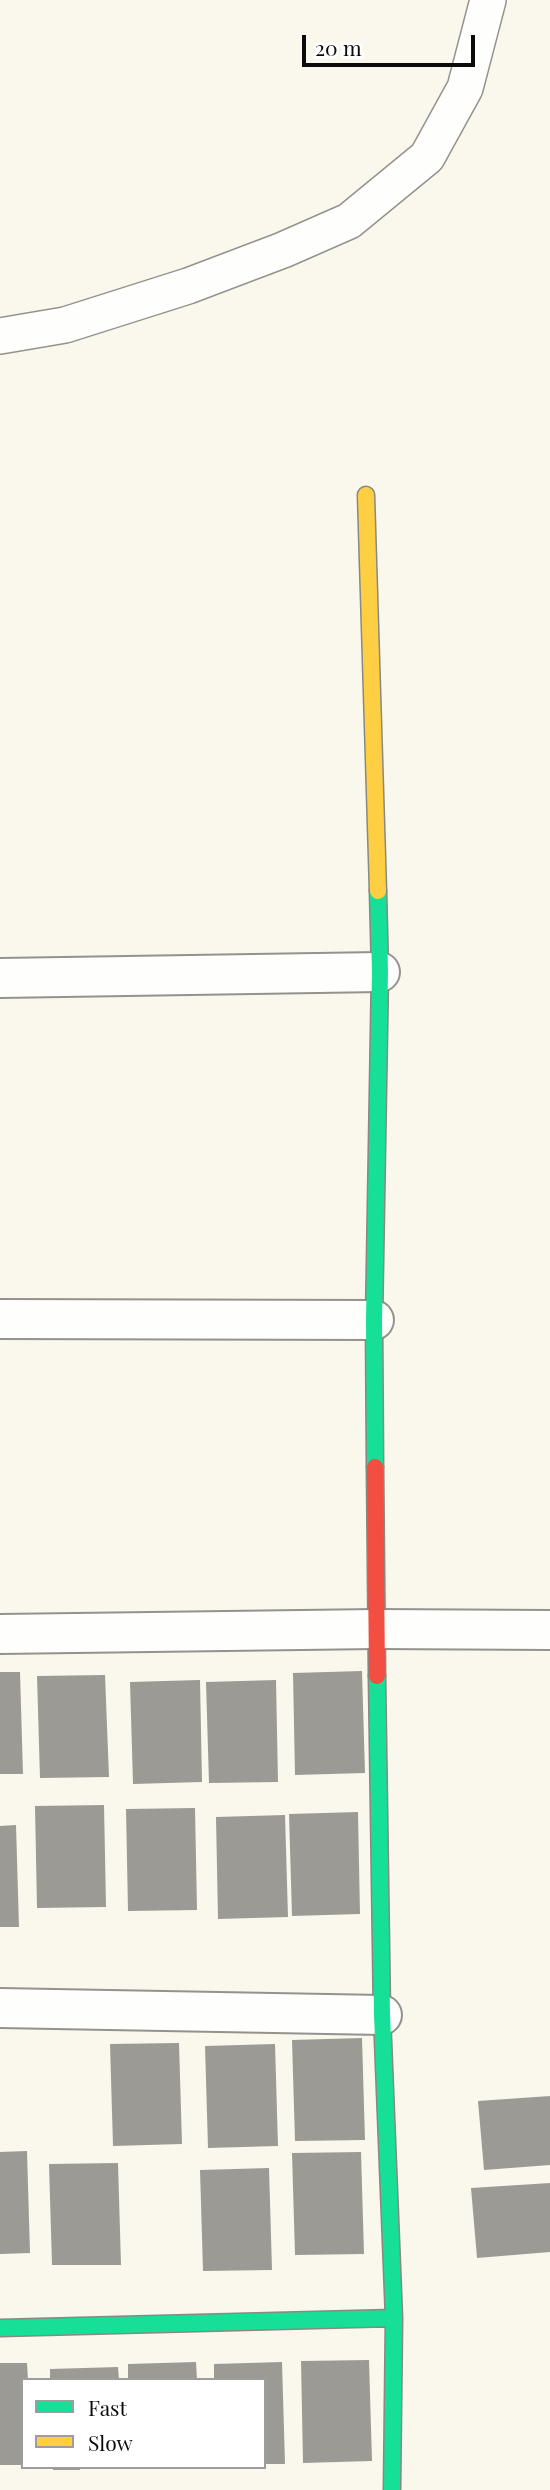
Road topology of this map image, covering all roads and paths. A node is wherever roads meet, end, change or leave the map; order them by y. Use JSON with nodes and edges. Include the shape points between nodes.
{"nodes":[{"id":1,"x":488,"y":0,"type":"edge"},
{"id":2,"x":0,"y":336,"type":"edge"},
{"id":3,"x":366,"y":495,"type":"dead end"},
{"id":4,"x":380,"y":972,"type":"junction"},
{"id":5,"x":0,"y":978,"type":"edge"},
{"id":6,"x":0,"y":1319,"type":"edge"},
{"id":7,"x":374,"y":1320,"type":"junction"},
{"id":8,"x":376,"y":1629,"type":"junction"},
{"id":9,"x":550,"y":1630,"type":"edge"},
{"id":10,"x":0,"y":1634,"type":"edge"},
{"id":11,"x":0,"y":2008,"type":"edge"},
{"id":12,"x":382,"y":2015,"type":"junction"},
{"id":13,"x":394,"y":2318,"type":"junction"},
{"id":14,"x":0,"y":2328,"type":"edge"},
{"id":15,"x":392,"y":2490,"type":"edge"}],
"edges":[{"from":1,"to":2,"type":"lane","via":[[465,88],[427,157],[349,221],[188,286],[65,325]]},
{"from":3,"to":4,"type":"street"},
{"from":4,"to":5,"type":"street"},
{"from":4,"to":7,"type":"street"},
{"from":6,"to":7,"type":"street"},
{"from":7,"to":8,"type":"street"},
{"from":8,"to":9,"type":"street"},
{"from":8,"to":10,"type":"street"},
{"from":8,"to":12,"type":"street"},
{"from":11,"to":12,"type":"street"},
{"from":12,"to":13,"type":"street"},
{"from":13,"to":14,"type":"street"},
{"from":13,"to":15,"type":"street"}]}
